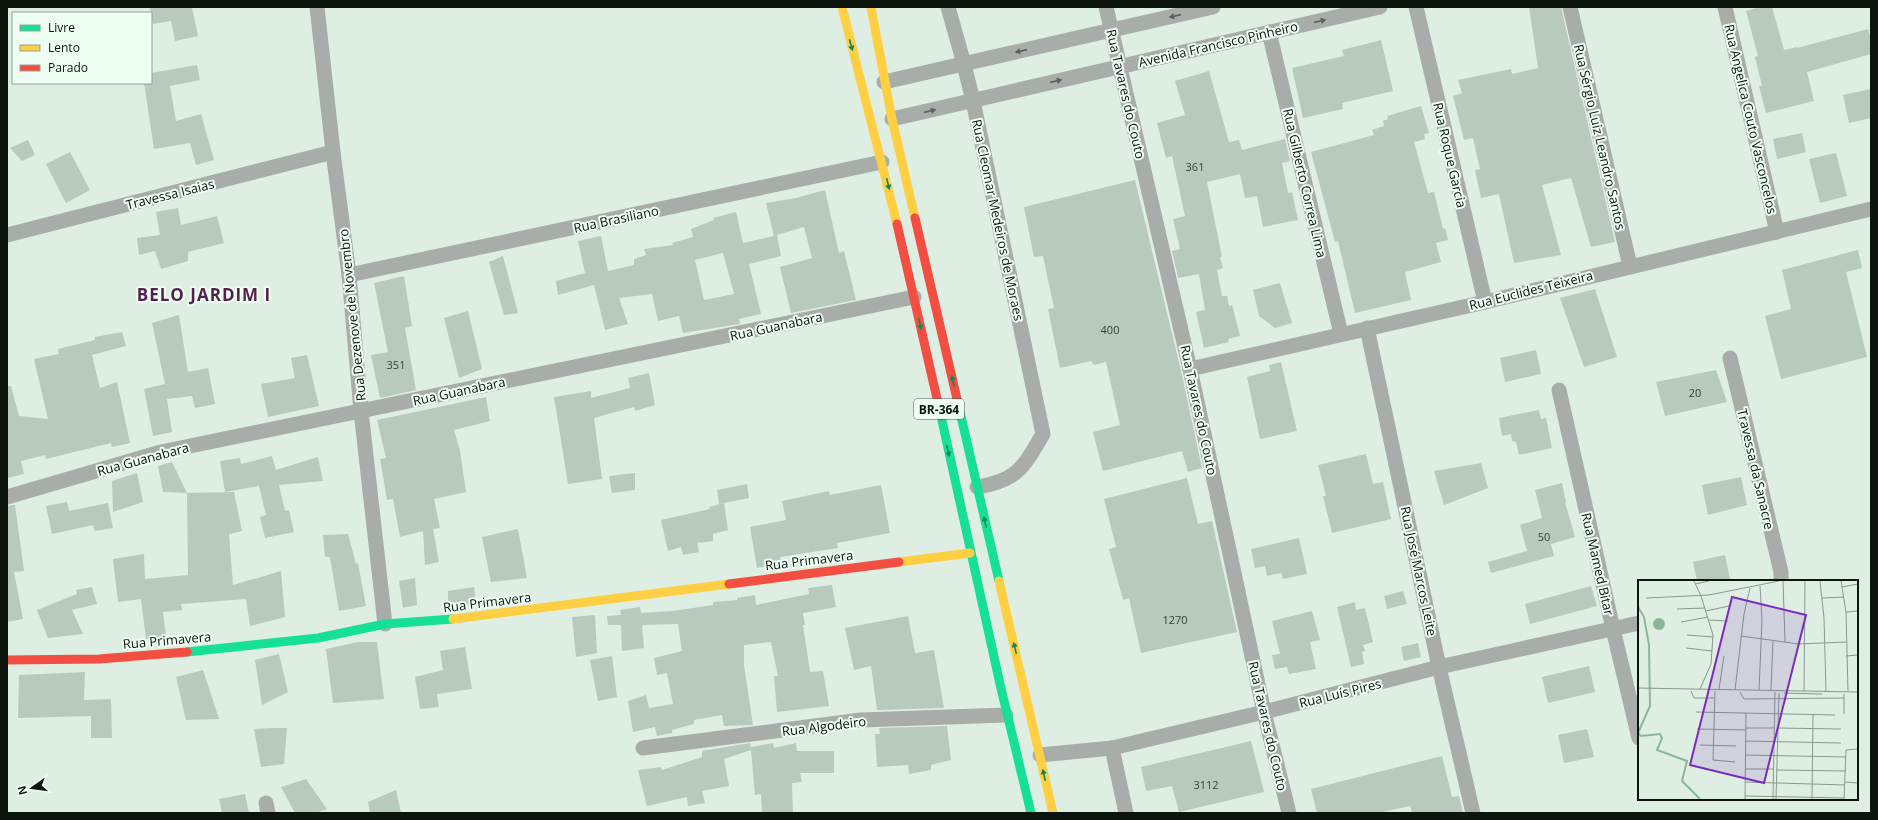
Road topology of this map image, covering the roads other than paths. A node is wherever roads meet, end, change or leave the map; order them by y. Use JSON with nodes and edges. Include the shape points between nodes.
{"nodes":[{"id":1,"x":318,"y":7,"type":"edge"},
{"id":2,"x":842,"y":7,"type":"edge"},
{"id":3,"x":871,"y":7,"type":"edge"},
{"id":4,"x":948,"y":7,"type":"edge"},
{"id":5,"x":1106,"y":7,"type":"edge"},
{"id":6,"x":1213,"y":7,"type":"edge"},
{"id":7,"x":1380,"y":7,"type":"edge"},
{"id":8,"x":1416,"y":7,"type":"edge"},
{"id":9,"x":1570,"y":7,"type":"edge"},
{"id":10,"x":1725,"y":7,"type":"edge"},
{"id":11,"x":1112,"y":30,"type":"junction"},
{"id":12,"x":1269,"y":32,"type":"junction"},
{"id":13,"x":964,"y":64,"type":"junction"},
{"id":14,"x":1120,"y":67,"type":"junction"},
{"id":15,"x":884,"y":82,"type":"junction"},
{"id":16,"x":973,"y":101,"type":"junction"},
{"id":17,"x":892,"y":119,"type":"junction"},
{"id":18,"x":333,"y":152,"type":"junction"},
{"id":19,"x":882,"y":162,"type":"junction"},
{"id":20,"x":1871,"y":210,"type":"edge"},
{"id":21,"x":1777,"y":232,"type":"junction"},
{"id":22,"x":7,"y":236,"type":"edge"},
{"id":23,"x":1630,"y":266,"type":"junction"},
{"id":24,"x":350,"y":275,"type":"junction"},
{"id":25,"x":914,"y":297,"type":"junction"},
{"id":26,"x":1485,"y":302,"type":"junction"},
{"id":27,"x":1367,"y":328,"type":"junction"},
{"id":28,"x":1341,"y":334,"type":"junction"},
{"id":29,"x":1730,"y":358,"type":"dead end"},
{"id":30,"x":1190,"y":369,"type":"junction"},
{"id":31,"x":1559,"y":390,"type":"dead end"},
{"id":32,"x":361,"y":411,"type":"junction"},
{"id":33,"x":977,"y":487,"type":"junction"},
{"id":34,"x":7,"y":497,"type":"edge"},
{"id":35,"x":970,"y":552,"type":"junction"},
{"id":36,"x":1781,"y":580,"type":"edge"},
{"id":37,"x":1638,"y":623,"type":"edge"},
{"id":38,"x":385,"y":624,"type":"junction"},
{"id":39,"x":1613,"y":629,"type":"junction"},
{"id":40,"x":7,"y":660,"type":"edge"},
{"id":41,"x":1439,"y":667,"type":"junction"},
{"id":42,"x":1264,"y":712,"type":"junction"},
{"id":43,"x":1006,"y":716,"type":"junction"},
{"id":44,"x":1638,"y":734,"type":"edge"},
{"id":45,"x":643,"y":748,"type":"dead end"},
{"id":46,"x":1112,"y":748,"type":"junction"},
{"id":47,"x":1040,"y":755,"type":"junction"},
{"id":48,"x":1031,"y":813,"type":"edge"},
{"id":49,"x":1053,"y":813,"type":"edge"},
{"id":50,"x":1126,"y":813,"type":"edge"},
{"id":51,"x":1289,"y":813,"type":"edge"},
{"id":52,"x":1473,"y":813,"type":"edge"}],
"edges":[{"from":1,"to":18,"type":"street","name":"Rua Dezenove de Novembro"},
{"from":2,"to":19,"type":"main road","number":"BR-364","one_way":true},
{"from":3,"to":15,"type":"main road","number":"BR-364"},
{"from":4,"to":13,"type":"street","name":"Rua Cleomar Medeiros de Moraes"},
{"from":5,"to":11,"type":"street","name":"Rua Tavares do Couto"},
{"from":6,"to":11,"type":"street","one_way":true},
{"from":12,"to":7,"type":"street","name":"Avenida Francisco Pinheiro","one_way":true},
{"from":8,"to":26,"type":"street","name":"Rua Roque Garcia"},
{"from":9,"to":23,"type":"street","name":"Rua Sérgio Luiz Leandro Santos"},
{"from":10,"to":21,"type":"street","name":"Rua Angelica Couto Vasconcelos"},
{"from":11,"to":13,"type":"street","one_way":true},
{"from":11,"to":14,"type":"street","name":"Rua Tavares do Couto"},
{"from":12,"to":14,"type":"street","name":"Avenida Francisco Pinheiro"},
{"from":12,"to":28,"type":"street","name":"Rua Gilberto Correa Lima"},
{"from":13,"to":15,"type":"street"},
{"from":13,"to":16,"type":"street","name":"Rua Cleomar Medeiros de Moraes"},
{"from":16,"to":14,"type":"street","name":"Avenida Francisco Pinheiro","one_way":true},
{"from":14,"to":30,"type":"street","name":"Rua Tavares do Couto"},
{"from":15,"to":17,"type":"main road","number":"BR-364"},
{"from":17,"to":16,"type":"street","name":"Avenida Francisco Pinheiro","one_way":true},
{"from":16,"to":33,"type":"street","name":"Rua Cleomar Medeiros de Moraes","via":[[1043,434],[1026,462],[1012,477]]},
{"from":33,"to":17,"type":"main road","number":"BR-364","one_way":true},
{"from":18,"to":22,"type":"street","name":"Travessa Isaias"},
{"from":18,"to":24,"type":"street","name":"Rua Dezenove de Novembro"},
{"from":19,"to":24,"type":"street","name":"Rua Brasiliano"},
{"from":19,"to":25,"type":"main road","number":"BR-364","one_way":true},
{"from":20,"to":21,"type":"street","name":"Rua Euclides Teixeira"},
{"from":21,"to":23,"type":"street","name":"Rua Euclides Teixeira"},
{"from":23,"to":26,"type":"street","name":"Rua Euclides Teixeira"},
{"from":24,"to":32,"type":"street","name":"Rua Dezenove de Novembro"},
{"from":25,"to":32,"type":"street","name":"Rua Guanabara"},
{"from":25,"to":35,"type":"main road","number":"BR-364","one_way":true},
{"from":26,"to":27,"type":"street","name":"Rua Euclides Teixeira"},
{"from":27,"to":28,"type":"street","name":"Rua Euclides Teixeira"},
{"from":27,"to":41,"type":"street","name":"Rua José Marcos Leite"},
{"from":28,"to":30,"type":"street","name":"Rua Euclides Teixeira"},
{"from":29,"to":36,"type":"street","name":"Travessa da Sanacre"},
{"from":30,"to":42,"type":"street","name":"Rua Tavares do Couto"},
{"from":31,"to":39,"type":"street","name":"Rua Mamed Bitar"},
{"from":32,"to":34,"type":"street","name":"Rua Guanabara","via":[[161,452]]},
{"from":32,"to":38,"type":"street","name":"Rua Dezenove de Novembro"},
{"from":47,"to":33,"type":"main road","number":"BR-364","one_way":true},
{"from":35,"to":38,"type":"main road","name":"Rua Primavera","via":[[433,622]]},
{"from":35,"to":43,"type":"main road","number":"BR-364"},
{"from":37,"to":39,"type":"street","name":"Rua Luís Pires"},
{"from":38,"to":40,"type":"main road","name":"Rua Primavera","via":[[318,638],[153,656]]},
{"from":39,"to":41,"type":"street","name":"Rua Luís Pires"},
{"from":39,"to":44,"type":"street","name":"Rua Mamed Bitar"},
{"from":41,"to":42,"type":"street","name":"Rua Luís Pires"},
{"from":41,"to":52,"type":"street","name":"Rua José Marcos Leite"},
{"from":42,"to":46,"type":"street","name":"Rua Luís Pires"},
{"from":42,"to":51,"type":"street","name":"Rua Tavares do Couto"},
{"from":43,"to":45,"type":"street","name":"Rua Algodeiro","via":[[861,720]]},
{"from":43,"to":48,"type":"main road","number":"BR-364"},
{"from":46,"to":47,"type":"street","name":"Rua Luís Pires"},
{"from":46,"to":50,"type":"street"},
{"from":49,"to":47,"type":"main road","number":"BR-364","one_way":true}]}
